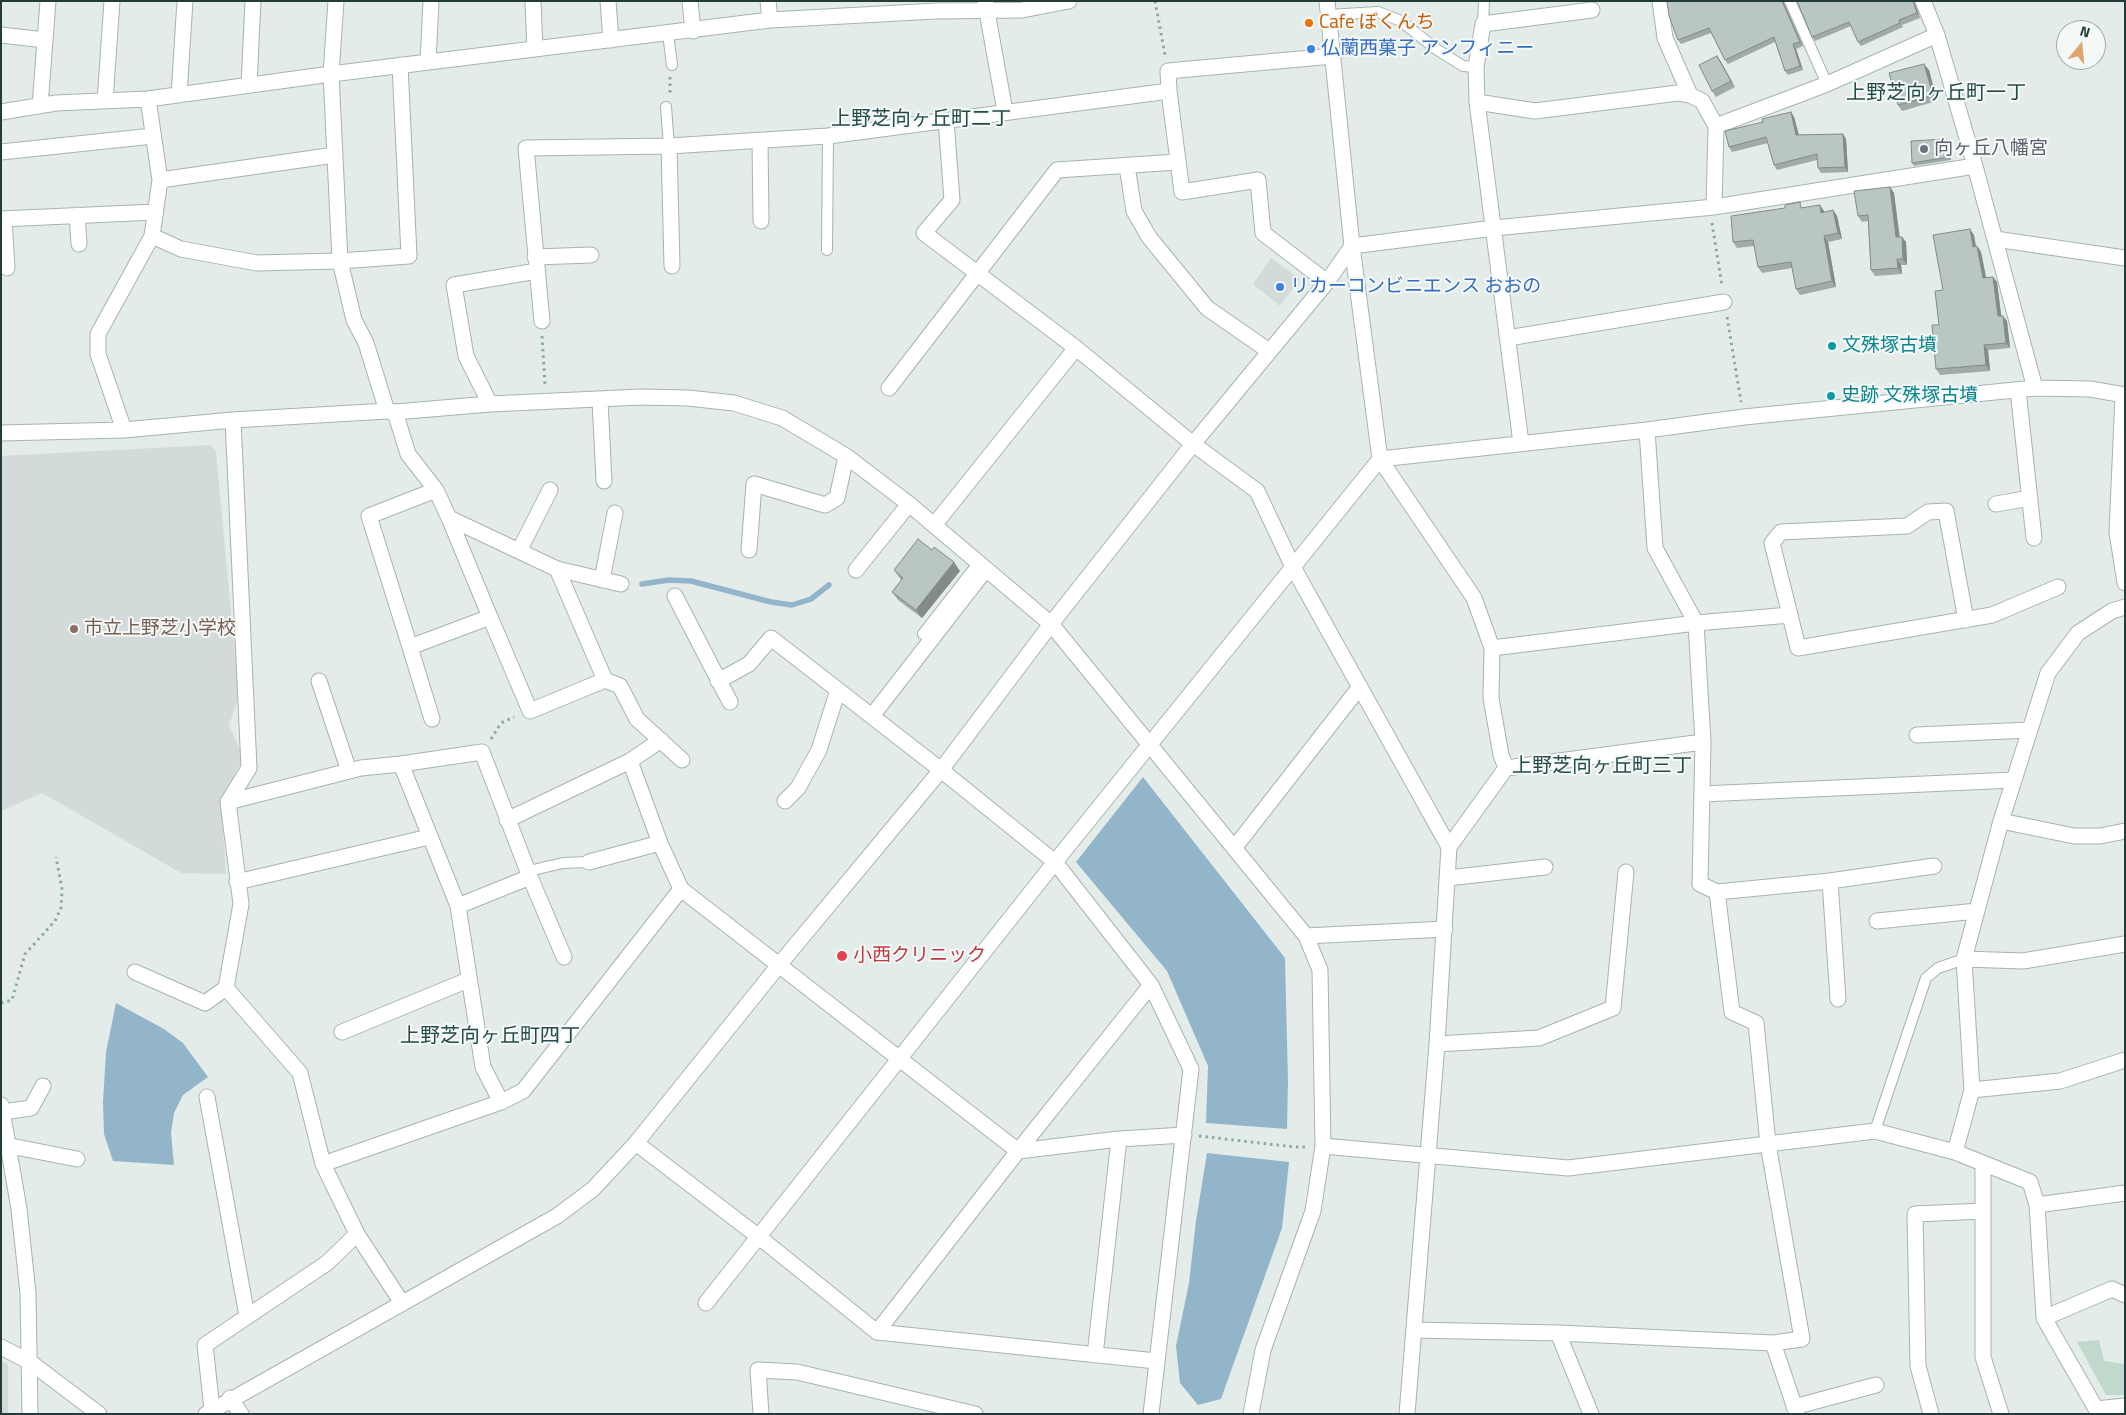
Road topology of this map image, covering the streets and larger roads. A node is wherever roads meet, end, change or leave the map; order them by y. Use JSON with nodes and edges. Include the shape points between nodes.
{"nodes":[{"id":1,"x":48,"y":1,"type":"edge"},
{"id":2,"x":112,"y":1,"type":"edge"},
{"id":3,"x":184,"y":1,"type":"edge"},
{"id":4,"x":253,"y":1,"type":"edge"},
{"id":5,"x":336,"y":1,"type":"edge"},
{"id":6,"x":431,"y":1,"type":"edge"},
{"id":7,"x":533,"y":1,"type":"edge"},
{"id":8,"x":608,"y":1,"type":"edge"},
{"id":9,"x":690,"y":1,"type":"edge"},
{"id":10,"x":768,"y":1,"type":"edge"},
{"id":11,"x":845,"y":1,"type":"edge"},
{"id":12,"x":1660,"y":1,"type":"edge"},
{"id":13,"x":1923,"y":1,"type":"edge"},
{"id":14,"x":1060,"y":2,"type":"edge"},
{"id":15,"x":986,"y":5,"type":"edge"},
{"id":16,"x":935,"y":6,"type":"edge"},
{"id":17,"x":1328,"y":8,"type":"edge"},
{"id":18,"x":1592,"y":10,"type":"dead end"},
{"id":19,"x":846,"y":17,"type":"junction"},
{"id":20,"x":770,"y":20,"type":"junction"},
{"id":21,"x":693,"y":31,"type":"junction"},
{"id":22,"x":1,"y":35,"type":"edge"},
{"id":23,"x":1937,"y":35,"type":"junction"},
{"id":24,"x":45,"y":40,"type":"junction"},
{"id":25,"x":611,"y":40,"type":"junction"},
{"id":26,"x":535,"y":49,"type":"junction"},
{"id":27,"x":1332,"y":56,"type":"junction"},
{"id":28,"x":428,"y":62,"type":"junction"},
{"id":29,"x":400,"y":66,"type":"junction"},
{"id":30,"x":331,"y":74,"type":"junction"},
{"id":31,"x":248,"y":85,"type":"junction"},
{"id":32,"x":1169,"y":91,"type":"junction"},
{"id":33,"x":179,"y":95,"type":"junction"},
{"id":34,"x":1690,"y":95,"type":"junction"},
{"id":35,"x":148,"y":99,"type":"junction"},
{"id":36,"x":105,"y":101,"type":"junction"},
{"id":37,"x":1477,"y":102,"type":"junction"},
{"id":38,"x":40,"y":106,"type":"junction"},
{"id":39,"x":1,"y":112,"type":"edge"},
{"id":40,"x":1005,"y":112,"type":"junction"},
{"id":41,"x":946,"y":120,"type":"junction"},
{"id":42,"x":1716,"y":126,"type":"junction"},
{"id":43,"x":153,"y":136,"type":"junction"},
{"id":44,"x":760,"y":142,"type":"junction"},
{"id":45,"x":668,"y":146,"type":"junction"},
{"id":46,"x":1,"y":152,"type":"edge"},
{"id":47,"x":335,"y":155,"type":"junction"},
{"id":48,"x":1177,"y":162,"type":"junction"},
{"id":49,"x":1127,"y":166,"type":"junction"},
{"id":50,"x":1975,"y":166,"type":"junction"},
{"id":51,"x":160,"y":180,"type":"junction"},
{"id":52,"x":1714,"y":207,"type":"junction"},
{"id":53,"x":156,"y":212,"type":"junction"},
{"id":54,"x":77,"y":216,"type":"junction"},
{"id":55,"x":2,"y":219,"type":"edge"},
{"id":56,"x":761,"y":220,"type":"dead end"},
{"id":57,"x":1494,"y":228,"type":"junction"},
{"id":58,"x":152,"y":236,"type":"junction"},
{"id":59,"x":1995,"y":239,"type":"junction"},
{"id":60,"x":79,"y":244,"type":"dead end"},
{"id":61,"x":1352,"y":246,"type":"junction"},
{"id":62,"x":591,"y":255,"type":"dead end"},
{"id":63,"x":2125,"y":258,"type":"edge"},
{"id":64,"x":340,"y":261,"type":"junction"},
{"id":65,"x":536,"y":264,"type":"junction"},
{"id":66,"x":672,"y":266,"type":"dead end"},
{"id":67,"x":7,"y":268,"type":"dead end"},
{"id":68,"x":977,"y":273,"type":"junction"},
{"id":69,"x":1327,"y":282,"type":"junction"},
{"id":70,"x":1724,"y":302,"type":"dead end"},
{"id":71,"x":542,"y":321,"type":"road end"},
{"id":72,"x":1508,"y":338,"type":"junction"},
{"id":73,"x":1076,"y":348,"type":"junction"},
{"id":74,"x":1269,"y":352,"type":"junction"},
{"id":75,"x":889,"y":388,"type":"dead end"},
{"id":76,"x":2035,"y":388,"type":"junction"},
{"id":77,"x":2018,"y":390,"type":"junction"},
{"id":78,"x":2124,"y":395,"type":"edge"},
{"id":79,"x":600,"y":400,"type":"junction"},
{"id":80,"x":490,"y":404,"type":"junction"},
{"id":81,"x":391,"y":411,"type":"junction"},
{"id":82,"x":233,"y":420,"type":"junction"},
{"id":83,"x":124,"y":430,"type":"junction"},
{"id":84,"x":1647,"y":430,"type":"junction"},
{"id":85,"x":1,"y":433,"type":"edge"},
{"id":86,"x":1193,"y":444,"type":"junction"},
{"id":87,"x":1521,"y":444,"type":"junction"},
{"id":88,"x":846,"y":456,"type":"junction"},
{"id":89,"x":1380,"y":459,"type":"junction"},
{"id":90,"x":604,"y":481,"type":"dead end"},
{"id":91,"x":436,"y":490,"type":"junction"},
{"id":92,"x":550,"y":490,"type":"dead end"},
{"id":93,"x":2030,"y":498,"type":"junction"},
{"id":94,"x":909,"y":504,"type":"junction"},
{"id":95,"x":1996,"y":504,"type":"dead end"},
{"id":96,"x":615,"y":513,"type":"dead end"},
{"id":97,"x":449,"y":518,"type":"junction"},
{"id":98,"x":935,"y":524,"type":"junction"},
{"id":99,"x":2034,"y":538,"type":"dead end"},
{"id":100,"x":748,"y":550,"type":"dead end"},
{"id":101,"x":519,"y":551,"type":"junction"},
{"id":102,"x":982,"y":566,"type":"junction"},
{"id":103,"x":1293,"y":567,"type":"junction"},
{"id":104,"x":558,"y":570,"type":"junction"},
{"id":105,"x":856,"y":570,"type":"dead end"},
{"id":106,"x":602,"y":580,"type":"junction"},
{"id":107,"x":2125,"y":583,"type":"edge"},
{"id":108,"x":621,"y":584,"type":"dead end"},
{"id":109,"x":2058,"y":587,"type":"dead end"},
{"id":110,"x":675,"y":596,"type":"dead end"},
{"id":111,"x":2125,"y":607,"type":"edge"},
{"id":112,"x":1790,"y":615,"type":"junction"},
{"id":113,"x":490,"y":617,"type":"junction"},
{"id":114,"x":1966,"y":620,"type":"junction"},
{"id":115,"x":1696,"y":623,"type":"junction"},
{"id":116,"x":1051,"y":624,"type":"junction"},
{"id":117,"x":410,"y":647,"type":"junction"},
{"id":118,"x":1492,"y":648,"type":"junction"},
{"id":119,"x":319,"y":680,"type":"dead end"},
{"id":120,"x":605,"y":680,"type":"junction"},
{"id":121,"x":718,"y":680,"type":"junction"},
{"id":122,"x":1359,"y":688,"type":"junction"},
{"id":123,"x":838,"y":690,"type":"junction"},
{"id":124,"x":730,"y":702,"type":"dead end"},
{"id":125,"x":872,"y":716,"type":"junction"},
{"id":126,"x":432,"y":719,"type":"dead end"},
{"id":127,"x":2030,"y":730,"type":"junction"},
{"id":128,"x":1917,"y":735,"type":"dead end"},
{"id":129,"x":661,"y":740,"type":"junction"},
{"id":130,"x":1703,"y":742,"type":"junction"},
{"id":131,"x":1150,"y":743,"type":"junction"},
{"id":132,"x":682,"y":760,"type":"dead end"},
{"id":133,"x":630,"y":761,"type":"junction"},
{"id":134,"x":401,"y":764,"type":"junction"},
{"id":135,"x":1506,"y":768,"type":"junction"},
{"id":136,"x":941,"y":770,"type":"junction"},
{"id":137,"x":349,"y":772,"type":"junction"},
{"id":138,"x":2014,"y":780,"type":"junction"},
{"id":139,"x":1702,"y":794,"type":"junction"},
{"id":140,"x":785,"y":801,"type":"dead end"},
{"id":141,"x":228,"y":802,"type":"junction"},
{"id":142,"x":507,"y":820,"type":"junction"},
{"id":143,"x":2001,"y":820,"type":"junction"},
{"id":144,"x":2125,"y":831,"type":"edge"},
{"id":145,"x":428,"y":837,"type":"junction"},
{"id":146,"x":660,"y":843,"type":"junction"},
{"id":147,"x":1235,"y":847,"type":"junction"},
{"id":148,"x":1449,"y":847,"type":"junction"},
{"id":149,"x":589,"y":862,"type":"road end"},
{"id":150,"x":1055,"y":862,"type":"junction"},
{"id":151,"x":1545,"y":866,"type":"dead end"},
{"id":152,"x":1934,"y":866,"type":"dead end"},
{"id":153,"x":1626,"y":872,"type":"dead end"},
{"id":154,"x":530,"y":874,"type":"junction"},
{"id":155,"x":1448,"y":878,"type":"junction"},
{"id":156,"x":1830,"y":881,"type":"junction"},
{"id":157,"x":237,"y":882,"type":"junction"},
{"id":158,"x":681,"y":889,"type":"junction"},
{"id":159,"x":1717,"y":892,"type":"junction"},
{"id":160,"x":458,"y":906,"type":"junction"},
{"id":161,"x":1977,"y":912,"type":"junction"},
{"id":162,"x":1877,"y":921,"type":"dead end"},
{"id":163,"x":1445,"y":929,"type":"junction"},
{"id":164,"x":1306,"y":936,"type":"junction"},
{"id":165,"x":2125,"y":944,"type":"edge"},
{"id":166,"x":564,"y":957,"type":"dead end"},
{"id":167,"x":1964,"y":959,"type":"junction"},
{"id":168,"x":779,"y":964,"type":"junction"},
{"id":169,"x":135,"y":972,"type":"dead end"},
{"id":170,"x":468,"y":980,"type":"junction"},
{"id":171,"x":1151,"y":985,"type":"junction"},
{"id":172,"x":226,"y":988,"type":"junction"},
{"id":173,"x":1838,"y":1000,"type":"dead end"},
{"id":174,"x":342,"y":1032,"type":"dead end"},
{"id":175,"x":1437,"y":1044,"type":"junction"},
{"id":176,"x":899,"y":1060,"type":"junction"},
{"id":177,"x":2125,"y":1060,"type":"edge"},
{"id":178,"x":43,"y":1086,"type":"dead end"},
{"id":179,"x":1972,"y":1090,"type":"junction"},
{"id":180,"x":207,"y":1097,"type":"dead end"},
{"id":181,"x":501,"y":1102,"type":"junction"},
{"id":182,"x":2,"y":1109,"type":"edge"},
{"id":183,"x":1184,"y":1135,"type":"junction"},
{"id":184,"x":1119,"y":1139,"type":"junction"},
{"id":185,"x":636,"y":1143,"type":"junction"},
{"id":186,"x":5,"y":1144,"type":"edge"},
{"id":187,"x":1768,"y":1144,"type":"junction"},
{"id":188,"x":1323,"y":1146,"type":"junction"},
{"id":189,"x":1018,"y":1151,"type":"junction"},
{"id":190,"x":1955,"y":1152,"type":"junction"},
{"id":191,"x":1428,"y":1155,"type":"junction"},
{"id":192,"x":77,"y":1159,"type":"dead end"},
{"id":193,"x":1984,"y":1163,"type":"junction"},
{"id":194,"x":323,"y":1164,"type":"junction"},
{"id":195,"x":2125,"y":1193,"type":"edge"},
{"id":196,"x":2037,"y":1205,"type":"junction"},
{"id":197,"x":1983,"y":1212,"type":"junction"},
{"id":198,"x":357,"y":1234,"type":"junction"},
{"id":199,"x":759,"y":1237,"type":"junction"},
{"id":200,"x":2125,"y":1295,"type":"edge"},
{"id":201,"x":402,"y":1303,"type":"junction"},
{"id":202,"x":706,"y":1303,"type":"dead end"},
{"id":203,"x":247,"y":1316,"type":"junction"},
{"id":204,"x":2044,"y":1318,"type":"junction"},
{"id":205,"x":1414,"y":1330,"type":"junction"},
{"id":206,"x":877,"y":1332,"type":"junction"},
{"id":207,"x":1558,"y":1333,"type":"junction"},
{"id":208,"x":1773,"y":1343,"type":"junction"},
{"id":209,"x":1,"y":1348,"type":"edge"},
{"id":210,"x":1095,"y":1355,"type":"junction"},
{"id":211,"x":1156,"y":1361,"type":"junction"},
{"id":212,"x":30,"y":1362,"type":"junction"},
{"id":213,"x":1876,"y":1385,"type":"dead end"},
{"id":214,"x":230,"y":1398,"type":"junction"},
{"id":215,"x":2125,"y":1406,"type":"edge"},
{"id":216,"x":1795,"y":1410,"type":"edge"},
{"id":217,"x":209,"y":1411,"type":"edge"},
{"id":218,"x":2098,"y":1412,"type":"edge"},
{"id":219,"x":967,"y":1413,"type":"edge"},
{"id":220,"x":30,"y":1414,"type":"edge"},
{"id":221,"x":99,"y":1414,"type":"edge"},
{"id":222,"x":241,"y":1414,"type":"edge"},
{"id":223,"x":761,"y":1414,"type":"edge"},
{"id":224,"x":974,"y":1414,"type":"edge"},
{"id":225,"x":1151,"y":1414,"type":"edge"},
{"id":226,"x":1252,"y":1414,"type":"edge"},
{"id":227,"x":1408,"y":1414,"type":"edge"},
{"id":228,"x":1591,"y":1414,"type":"edge"},
{"id":229,"x":1931,"y":1414,"type":"edge"},
{"id":230,"x":2001,"y":1414,"type":"edge"}],
"edges":[{"from":1,"to":24,"type":"street"},
{"from":2,"to":36,"type":"street"},
{"from":3,"to":33,"type":"street"},
{"from":4,"to":31,"type":"street"},
{"from":5,"to":30,"type":"street"},
{"from":6,"to":28,"type":"street"},
{"from":7,"to":26,"type":"street"},
{"from":8,"to":25,"type":"street"},
{"from":9,"to":21,"type":"street"},
{"from":10,"to":20,"type":"street"},
{"from":11,"to":19,"type":"street"},
{"from":12,"to":34,"type":"street","via":[[1665,38]]},
{"from":13,"to":23,"type":"street"},
{"from":14,"to":15,"type":"street","via":[[1022,10]]},
{"from":15,"to":16,"type":"street"},
{"from":15,"to":40,"type":"street"},
{"from":16,"to":19,"type":"street"},
{"from":17,"to":27,"type":"street"},
{"from":18,"to":37,"type":"street","via":[[1483,24],[1476,67]]},
{"from":19,"to":20,"type":"street"},
{"from":20,"to":21,"type":"street"},
{"from":21,"to":25,"type":"street"},
{"from":22,"to":24,"type":"street"},
{"from":23,"to":42,"type":"street","via":[[1827,84]]},
{"from":23,"to":50,"type":"street"},
{"from":24,"to":38,"type":"street"},
{"from":25,"to":26,"type":"street"},
{"from":26,"to":28,"type":"street"},
{"from":27,"to":32,"type":"street","via":[[1168,71]]},
{"from":27,"to":61,"type":"street"},
{"from":28,"to":29,"type":"street"},
{"from":29,"to":30,"type":"street"},
{"from":29,"to":64,"type":"street","via":[[409,256]]},
{"from":30,"to":31,"type":"street"},
{"from":30,"to":47,"type":"street"},
{"from":31,"to":33,"type":"street"},
{"from":32,"to":40,"type":"street"},
{"from":32,"to":48,"type":"street"},
{"from":33,"to":35,"type":"street"},
{"from":34,"to":37,"type":"street","via":[[1678,93],[1535,111]]},
{"from":34,"to":42,"type":"street","via":[[1702,101]]},
{"from":35,"to":36,"type":"street"},
{"from":35,"to":43,"type":"street"},
{"from":36,"to":38,"type":"street"},
{"from":37,"to":57,"type":"street"},
{"from":38,"to":39,"type":"street"},
{"from":40,"to":41,"type":"street"},
{"from":41,"to":44,"type":"street"},
{"from":41,"to":68,"type":"street","via":[[952,200],[924,233]]},
{"from":42,"to":52,"type":"street"},
{"from":43,"to":46,"type":"street"},
{"from":43,"to":51,"type":"street"},
{"from":44,"to":45,"type":"street"},
{"from":44,"to":56,"type":"street"},
{"from":45,"to":65,"type":"street","via":[[526,148]]},
{"from":45,"to":66,"type":"street"},
{"from":47,"to":51,"type":"street"},
{"from":47,"to":64,"type":"street"},
{"from":48,"to":49,"type":"street"},
{"from":48,"to":69,"type":"street","via":[[1182,192],[1258,180],[1263,234]]},
{"from":49,"to":68,"type":"street","via":[[1057,170]]},
{"from":49,"to":74,"type":"street","via":[[1134,211],[1149,237],[1207,308]]},
{"from":50,"to":52,"type":"street"},
{"from":50,"to":59,"type":"street"},
{"from":51,"to":53,"type":"street"},
{"from":52,"to":57,"type":"street"},
{"from":53,"to":54,"type":"street"},
{"from":53,"to":58,"type":"street"},
{"from":54,"to":55,"type":"street"},
{"from":54,"to":60,"type":"street"},
{"from":55,"to":67,"type":"street"},
{"from":57,"to":61,"type":"street"},
{"from":57,"to":72,"type":"street"},
{"from":58,"to":64,"type":"street","via":[[181,249],[257,263]]},
{"from":58,"to":83,"type":"street","via":[[98,334],[98,354]]},
{"from":59,"to":63,"type":"street"},
{"from":59,"to":76,"type":"street"},
{"from":61,"to":69,"type":"street"},
{"from":61,"to":89,"type":"street"},
{"from":62,"to":65,"type":"street"},
{"from":64,"to":81,"type":"street","via":[[354,320]]},
{"from":65,"to":71,"type":"street"},
{"from":65,"to":80,"type":"street","via":[[454,285],[466,356]]},
{"from":68,"to":73,"type":"street"},
{"from":68,"to":75,"type":"street"},
{"from":69,"to":74,"type":"street"},
{"from":70,"to":72,"type":"street"},
{"from":72,"to":87,"type":"street"},
{"from":73,"to":86,"type":"street"},
{"from":73,"to":98,"type":"street"},
{"from":74,"to":86,"type":"street"},
{"from":76,"to":77,"type":"street"},
{"from":76,"to":78,"type":"street","via":[[2090,388]]},
{"from":77,"to":84,"type":"street","via":[[1744,416]]},
{"from":77,"to":93,"type":"street"},
{"from":78,"to":107,"type":"street","via":[[2116,532]]},
{"from":79,"to":80,"type":"street"},
{"from":79,"to":88,"type":"street","via":[[688,398],[734,403],[782,418]]},
{"from":79,"to":90,"type":"street"},
{"from":80,"to":81,"type":"street"},
{"from":81,"to":82,"type":"street"},
{"from":81,"to":91,"type":"street","via":[[408,454]]},
{"from":82,"to":83,"type":"street"},
{"from":82,"to":141,"type":"street","via":[[249,768]]},
{"from":83,"to":85,"type":"street"},
{"from":84,"to":87,"type":"street"},
{"from":84,"to":115,"type":"street","via":[[1655,548]]},
{"from":86,"to":103,"type":"street","via":[[1257,491]]},
{"from":86,"to":116,"type":"street"},
{"from":87,"to":89,"type":"street"},
{"from":88,"to":94,"type":"street"},
{"from":88,"to":100,"type":"street","via":[[837,498],[825,505],[754,484]]},
{"from":89,"to":103,"type":"street"},
{"from":89,"to":118,"type":"street","via":[[1474,598]]},
{"from":91,"to":97,"type":"street"},
{"from":91,"to":117,"type":"street","via":[[368,516]]},
{"from":92,"to":101,"type":"street"},
{"from":93,"to":95,"type":"street"},
{"from":93,"to":99,"type":"street"},
{"from":94,"to":98,"type":"street"},
{"from":94,"to":105,"type":"street"},
{"from":96,"to":106,"type":"street"},
{"from":97,"to":101,"type":"street"},
{"from":97,"to":113,"type":"street"},
{"from":98,"to":102,"type":"street"},
{"from":101,"to":104,"type":"street"},
{"from":102,"to":116,"type":"street"},
{"from":102,"to":125,"type":"street"},
{"from":103,"to":122,"type":"street"},
{"from":103,"to":131,"type":"street"},
{"from":104,"to":106,"type":"street"},
{"from":104,"to":120,"type":"street"},
{"from":106,"to":108,"type":"street"},
{"from":109,"to":114,"type":"street","via":[[1992,615]]},
{"from":110,"to":121,"type":"street"},
{"from":111,"to":127,"type":"street","via":[[2078,633],[2048,673]]},
{"from":112,"to":114,"type":"street","via":[[1798,648]]},
{"from":112,"to":114,"type":"street","via":[[1772,544],[1781,532],[1907,526],[1928,512],[1946,511]]},
{"from":112,"to":115,"type":"street"},
{"from":113,"to":117,"type":"street"},
{"from":113,"to":120,"type":"street","via":[[530,711]]},
{"from":115,"to":118,"type":"street"},
{"from":115,"to":130,"type":"street"},
{"from":116,"to":131,"type":"street"},
{"from":116,"to":136,"type":"street"},
{"from":117,"to":126,"type":"street"},
{"from":118,"to":135,"type":"street","via":[[1491,698]]},
{"from":119,"to":137,"type":"street"},
{"from":120,"to":129,"type":"street","via":[[620,686],[637,719]]},
{"from":121,"to":123,"type":"street","via":[[748,664],[771,638]]},
{"from":121,"to":124,"type":"street"},
{"from":122,"to":147,"type":"street"},
{"from":122,"to":148,"type":"street"},
{"from":123,"to":125,"type":"street"},
{"from":123,"to":140,"type":"street","via":[[819,750],[798,788]]},
{"from":125,"to":136,"type":"street"},
{"from":127,"to":128,"type":"street"},
{"from":127,"to":138,"type":"street"},
{"from":129,"to":132,"type":"street"},
{"from":129,"to":133,"type":"street"},
{"from":130,"to":135,"type":"street"},
{"from":130,"to":139,"type":"street"},
{"from":131,"to":147,"type":"street"},
{"from":131,"to":150,"type":"street"},
{"from":133,"to":142,"type":"street"},
{"from":133,"to":146,"type":"street"},
{"from":134,"to":137,"type":"street"},
{"from":134,"to":142,"type":"street","via":[[482,752]]},
{"from":134,"to":145,"type":"street"},
{"from":135,"to":148,"type":"street"},
{"from":136,"to":150,"type":"street"},
{"from":136,"to":168,"type":"street"},
{"from":137,"to":141,"type":"street"},
{"from":138,"to":139,"type":"street"},
{"from":138,"to":143,"type":"street"},
{"from":139,"to":159,"type":"street","via":[[1700,884]]},
{"from":141,"to":157,"type":"street"},
{"from":142,"to":154,"type":"street"},
{"from":143,"to":144,"type":"street","via":[[2074,836],[2100,836]]},
{"from":143,"to":161,"type":"street"},
{"from":145,"to":157,"type":"street"},
{"from":145,"to":160,"type":"street"},
{"from":146,"to":149,"type":"street"},
{"from":146,"to":158,"type":"street"},
{"from":147,"to":164,"type":"street"},
{"from":148,"to":155,"type":"street"},
{"from":150,"to":171,"type":"street"},
{"from":150,"to":176,"type":"street"},
{"from":151,"to":155,"type":"street"},
{"from":152,"to":156,"type":"street"},
{"from":153,"to":175,"type":"street","via":[[1613,1008],[1539,1038]]},
{"from":154,"to":160,"type":"street"},
{"from":154,"to":166,"type":"street"},
{"from":155,"to":163,"type":"street"},
{"from":156,"to":159,"type":"street"},
{"from":156,"to":173,"type":"street"},
{"from":157,"to":172,"type":"street","via":[[241,904]]},
{"from":158,"to":168,"type":"street"},
{"from":158,"to":181,"type":"street","via":[[523,1091]]},
{"from":159,"to":187,"type":"street","via":[[1732,1012],[1756,1023]]},
{"from":160,"to":170,"type":"street"},
{"from":161,"to":162,"type":"street"},
{"from":161,"to":167,"type":"street"},
{"from":163,"to":164,"type":"street"},
{"from":163,"to":175,"type":"street"},
{"from":164,"to":188,"type":"street","via":[[1320,970]]},
{"from":165,"to":167,"type":"street","via":[[2023,961]]},
{"from":167,"to":179,"type":"street"},
{"from":168,"to":176,"type":"street"},
{"from":168,"to":185,"type":"street"},
{"from":169,"to":172,"type":"street","via":[[205,1003]]},
{"from":170,"to":174,"type":"street"},
{"from":170,"to":181,"type":"street","via":[[483,1067]]},
{"from":171,"to":183,"type":"street","via":[[1191,1069]]},
{"from":171,"to":189,"type":"street"},
{"from":172,"to":194,"type":"street","via":[[300,1072]]},
{"from":175,"to":191,"type":"street"},
{"from":176,"to":189,"type":"street"},
{"from":176,"to":199,"type":"street"},
{"from":177,"to":179,"type":"street","via":[[2060,1081]]},
{"from":178,"to":182,"type":"street","via":[[31,1108]]},
{"from":179,"to":190,"type":"street"},
{"from":180,"to":203,"type":"street"},
{"from":181,"to":194,"type":"street"},
{"from":182,"to":186,"type":"street"},
{"from":183,"to":184,"type":"street"},
{"from":183,"to":211,"type":"street"},
{"from":184,"to":189,"type":"street"},
{"from":184,"to":210,"type":"street"},
{"from":185,"to":199,"type":"street"},
{"from":185,"to":201,"type":"street","via":[[593,1189],[557,1216]]},
{"from":186,"to":192,"type":"street"},
{"from":186,"to":212,"type":"street","via":[[19,1209],[28,1292]]},
{"from":187,"to":190,"type":"street","via":[[1875,1131]]},
{"from":187,"to":191,"type":"street","via":[[1568,1168]]},
{"from":187,"to":208,"type":"street","via":[[1802,1338]]},
{"from":188,"to":191,"type":"street"},
{"from":188,"to":226,"type":"street","via":[[1314,1211],[1263,1350]]},
{"from":189,"to":206,"type":"street"},
{"from":190,"to":193,"type":"street"},
{"from":191,"to":205,"type":"street"},
{"from":193,"to":196,"type":"street","via":[[2030,1182]]},
{"from":193,"to":197,"type":"street"},
{"from":194,"to":198,"type":"street"},
{"from":195,"to":196,"type":"street"},
{"from":196,"to":204,"type":"street"},
{"from":197,"to":229,"type":"street","via":[[1915,1214],[1918,1366]]},
{"from":197,"to":230,"type":"street","via":[[1983,1357]]},
{"from":198,"to":201,"type":"street"},
{"from":198,"to":203,"type":"street","via":[[327,1263]]},
{"from":199,"to":202,"type":"street"},
{"from":199,"to":206,"type":"street"},
{"from":200,"to":204,"type":"street","via":[[2112,1289]]},
{"from":201,"to":214,"type":"street"},
{"from":203,"to":217,"type":"street","via":[[204,1345]]},
{"from":204,"to":218,"type":"street"},
{"from":205,"to":207,"type":"street"},
{"from":205,"to":227,"type":"street"},
{"from":206,"to":210,"type":"street"},
{"from":207,"to":208,"type":"street"},
{"from":207,"to":228,"type":"street"},
{"from":208,"to":216,"type":"street"},
{"from":209,"to":212,"type":"street"},
{"from":210,"to":211,"type":"street"},
{"from":211,"to":225,"type":"street"},
{"from":212,"to":220,"type":"street"},
{"from":212,"to":221,"type":"street"},
{"from":213,"to":216,"type":"street"},
{"from":214,"to":217,"type":"street"},
{"from":214,"to":222,"type":"street"},
{"from":215,"to":218,"type":"street"},
{"from":219,"to":223,"type":"street","via":[[797,1372],[758,1370]]},
{"from":219,"to":224,"type":"street"}]}
